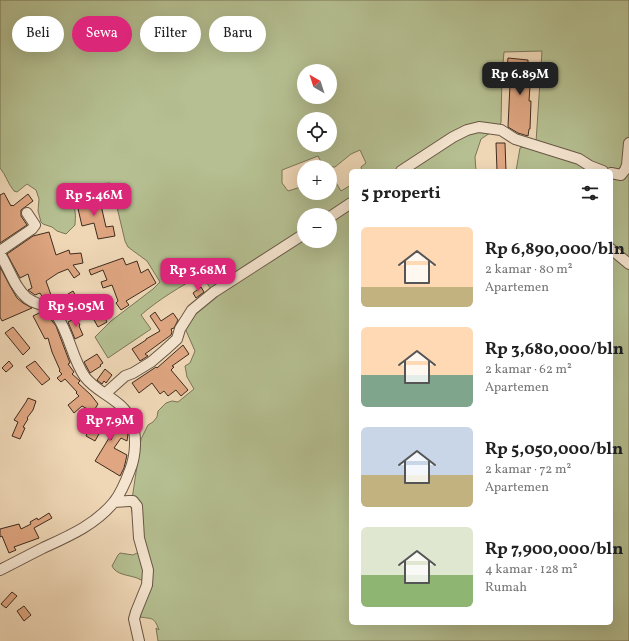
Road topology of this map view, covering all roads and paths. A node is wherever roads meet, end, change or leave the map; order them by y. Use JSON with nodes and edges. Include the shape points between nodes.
{"nodes":[{"id":1,"x":629,"y":143,"type":"edge"},
{"id":2,"x":590,"y":168,"type":"edge"},
{"id":3,"x":404,"y":169,"type":"edge"},
{"id":4,"x":613,"y":173,"type":"edge"},
{"id":5,"x":349,"y":204,"type":"edge"},
{"id":6,"x":337,"y":212,"type":"edge"},
{"id":7,"x":27,"y":213,"type":"dead end"},
{"id":8,"x":297,"y":239,"type":"edge"},
{"id":9,"x":613,"y":250,"type":"edge"},
{"id":10,"x":0,"y":253,"type":"edge"},
{"id":11,"x":629,"y":264,"type":"edge"},
{"id":12,"x":106,"y":393,"type":"junction"},
{"id":13,"x":114,"y":502,"type":"junction"},
{"id":14,"x":0,"y":570,"type":"edge"},
{"id":15,"x":139,"y":641,"type":"edge"}],
"edges":[{"from":1,"to":4,"type":"street","via":[[625,170],[621,175]]},
{"from":2,"to":3,"type":"street","via":[[579,159],[515,139],[501,130],[479,127],[452,137]]},
{"from":5,"to":6,"type":"street"},
{"from":7,"to":10,"type":"street","via":[[35,225]]},
{"from":8,"to":12,"type":"street","via":[[214,292],[192,310],[177,339],[151,362],[125,376]]},
{"from":9,"to":11,"type":"street"},
{"from":10,"to":12,"type":"street","via":[[24,294],[32,301],[49,308],[56,315],[81,370],[89,381]]},
{"from":12,"to":13,"type":"street","via":[[124,408],[131,419],[135,438],[133,463]]},
{"from":13,"to":14,"type":"street","via":[[105,512],[76,533]]},
{"from":13,"to":15,"type":"street","via":[[129,501],[137,506],[139,538],[148,570],[148,585],[134,618]]}]}
